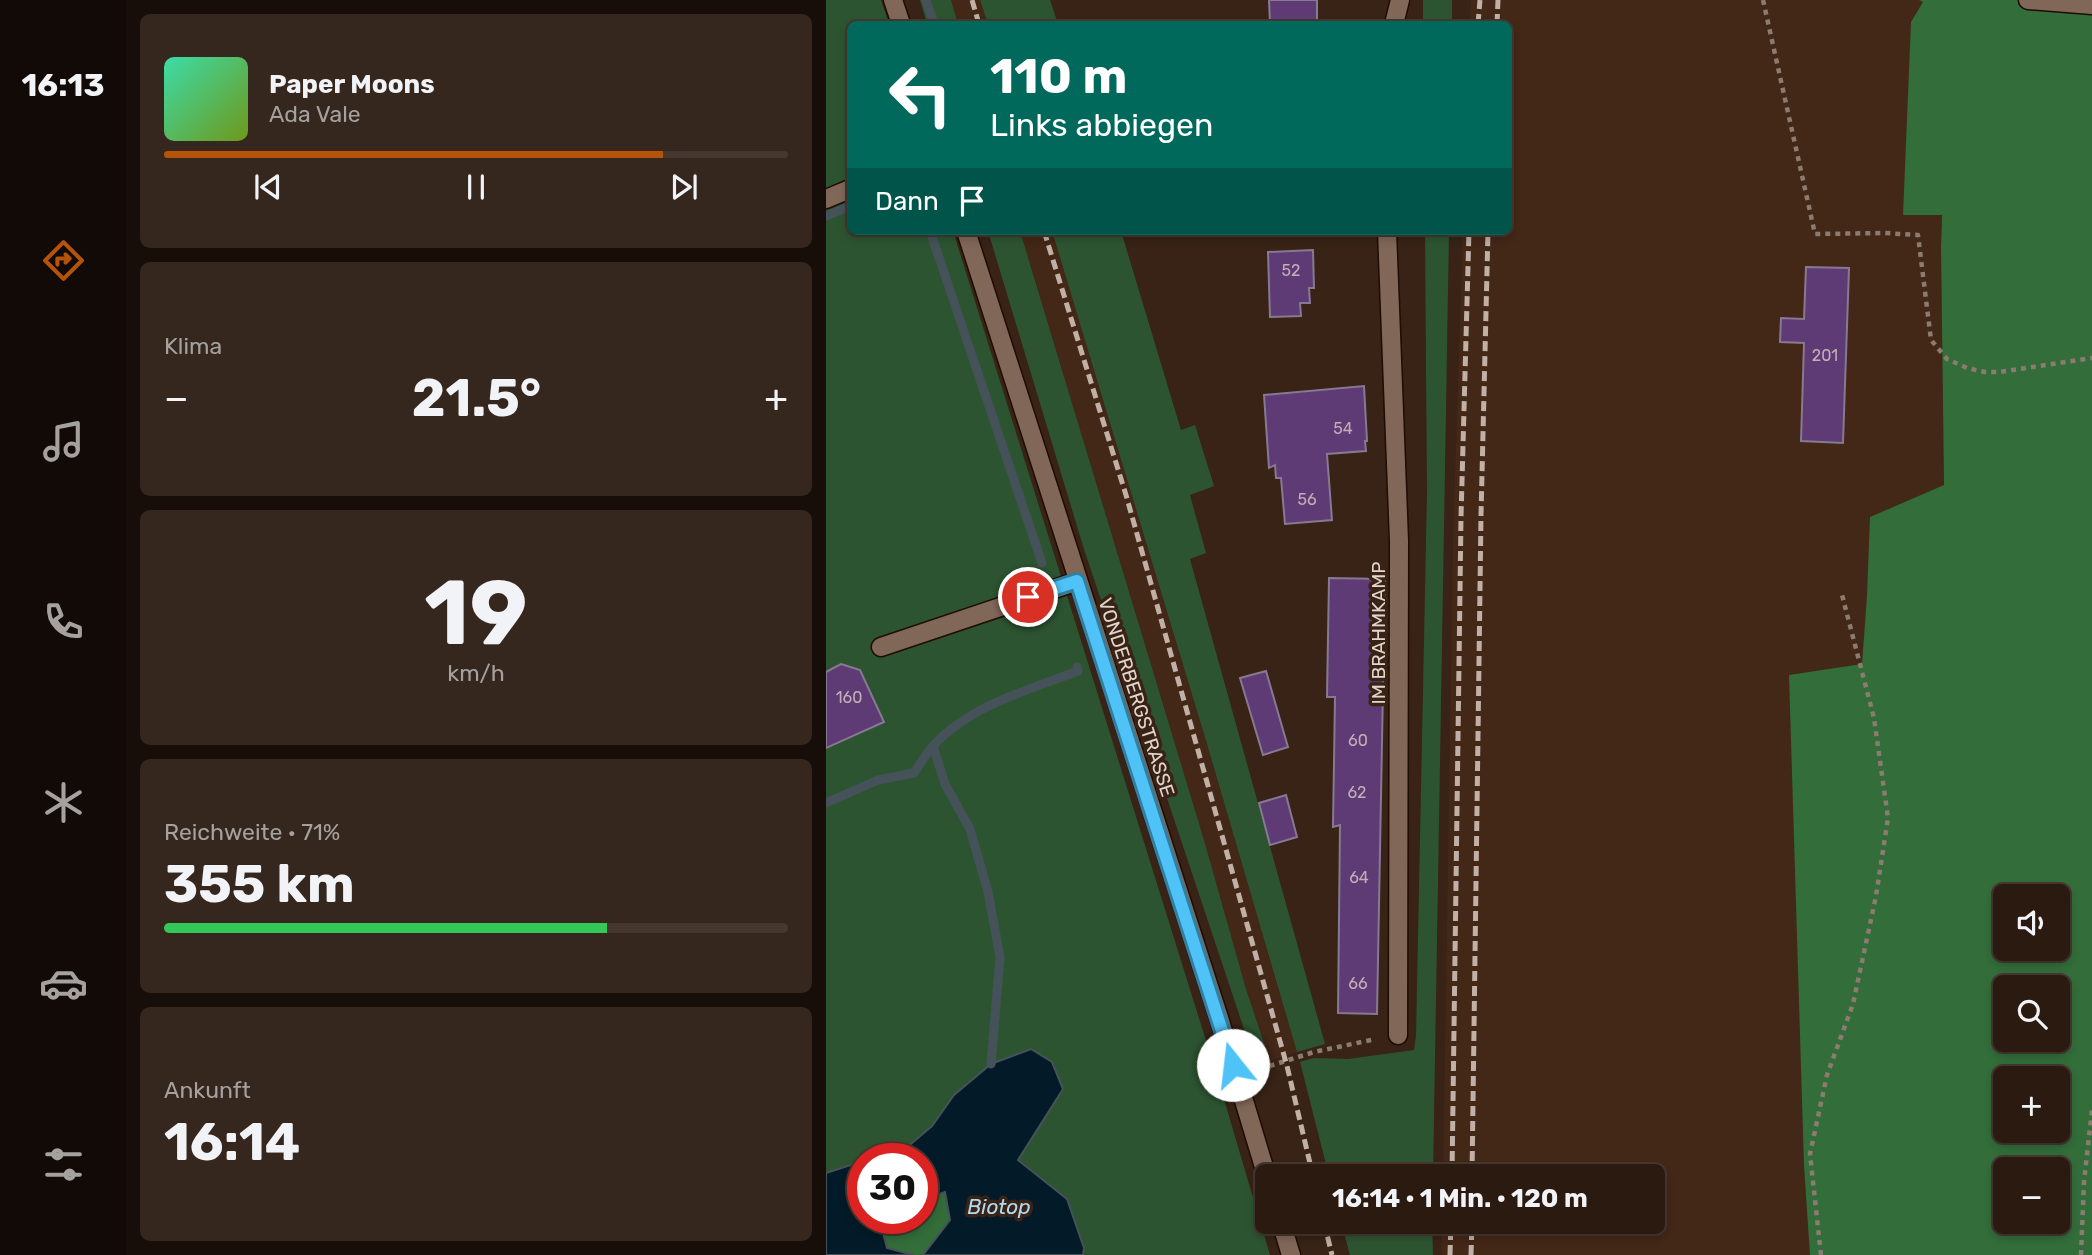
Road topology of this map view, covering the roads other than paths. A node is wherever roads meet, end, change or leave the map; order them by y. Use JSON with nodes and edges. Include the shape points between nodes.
{"nodes":[{"id":1,"x":893,"y":0,"type":"edge"},
{"id":2,"x":1400,"y":0,"type":"edge"},
{"id":3,"x":2028,"y":0,"type":"edge"},
{"id":4,"x":2092,"y":5,"type":"edge"},
{"id":5,"x":900,"y":21,"type":"edge"},
{"id":6,"x":1395,"y":21,"type":"edge"},
{"id":7,"x":847,"y":190,"type":"edge"},
{"id":8,"x":826,"y":199,"type":"edge"},
{"id":9,"x":967,"y":235,"type":"edge"},
{"id":10,"x":1387,"y":235,"type":"edge"},
{"id":11,"x":1077,"y":581,"type":"junction"},
{"id":12,"x":881,"y":647,"type":"dead end"},
{"id":13,"x":1398,"y":1035,"type":"road end"},
{"id":14,"x":1263,"y":1164,"type":"edge"},
{"id":15,"x":1285,"y":1234,"type":"edge"},
{"id":16,"x":1291,"y":1255,"type":"edge"}],
"edges":[{"from":1,"to":5,"type":"street"},
{"from":2,"to":6,"type":"street"},
{"from":3,"to":4,"type":"street"},
{"from":7,"to":8,"type":"street"},
{"from":9,"to":11,"type":"street","name":"VONDERBERGSTRASSE"},
{"from":10,"to":13,"type":"street","name":"IM BRAHMKAMP","via":[[1399,541]]},
{"from":11,"to":12,"type":"street"},
{"from":11,"to":14,"type":"street","name":"VONDERBERGSTRASSE"},
{"from":15,"to":16,"type":"street"}]}
